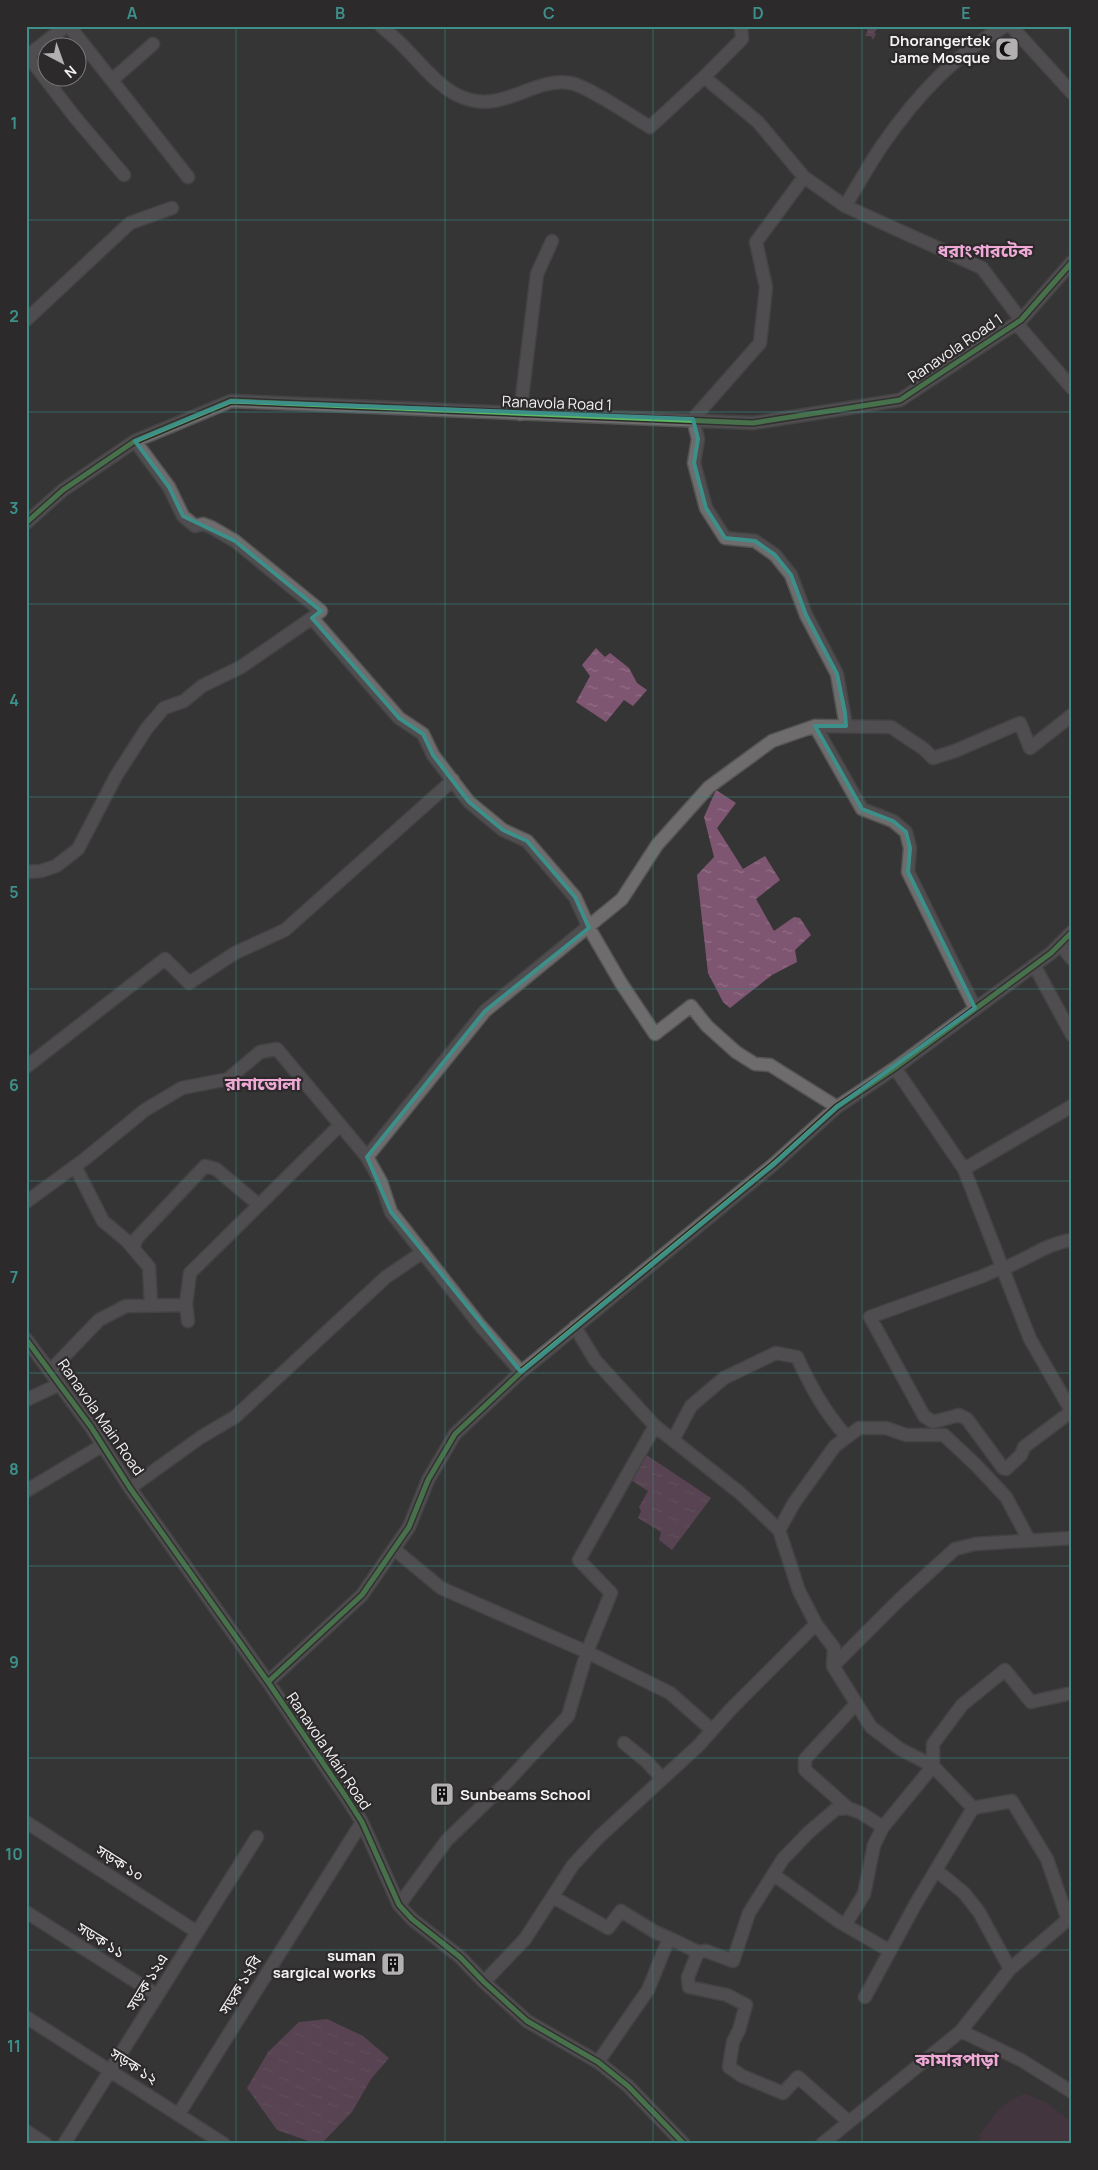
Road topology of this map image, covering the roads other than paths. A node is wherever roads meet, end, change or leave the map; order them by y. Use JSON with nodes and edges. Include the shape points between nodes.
{"nodes":[{"id":1,"x":68,"y":26,"type":"edge"},
{"id":2,"x":741,"y":26,"type":"edge"},
{"id":3,"x":1005,"y":26,"type":"edge"},
{"id":4,"x":1011,"y":26,"type":"edge"},
{"id":5,"x":388,"y":28,"type":"edge"},
{"id":6,"x":153,"y":44,"type":"dead end"},
{"id":7,"x":27,"y":56,"type":"edge"},
{"id":8,"x":704,"y":77,"type":"junction"},
{"id":9,"x":112,"y":80,"type":"junction"},
{"id":10,"x":1072,"y":93,"type":"edge"},
{"id":11,"x":124,"y":175,"type":"dead end"},
{"id":12,"x":188,"y":177,"type":"dead end"},
{"id":13,"x":804,"y":177,"type":"junction"},
{"id":14,"x":845,"y":206,"type":"junction"},
{"id":15,"x":172,"y":208,"type":"dead end"},
{"id":16,"x":552,"y":241,"type":"dead end"},
{"id":17,"x":1072,"y":262,"type":"edge"},
{"id":18,"x":26,"y":320,"type":"edge"},
{"id":19,"x":1018,"y":321,"type":"junction"},
{"id":20,"x":1072,"y":388,"type":"edge"},
{"id":21,"x":520,"y":414,"type":"junction"},
{"id":22,"x":693,"y":419,"type":"junction"},
{"id":23,"x":135,"y":441,"type":"junction"},
{"id":24,"x":26,"y":523,"type":"edge"},
{"id":25,"x":312,"y":618,"type":"junction"},
{"id":26,"x":1072,"y":715,"type":"edge"},
{"id":27,"x":815,"y":726,"type":"junction"},
{"id":28,"x":846,"y":726,"type":"junction"},
{"id":29,"x":453,"y":780,"type":"junction"},
{"id":30,"x":26,"y":872,"type":"edge"},
{"id":31,"x":589,"y":928,"type":"junction"},
{"id":32,"x":1072,"y":932,"type":"edge"},
{"id":33,"x":1060,"y":944,"type":"junction"},
{"id":34,"x":1072,"y":959,"type":"edge"},
{"id":35,"x":1034,"y":965,"type":"junction"},
{"id":36,"x":975,"y":1008,"type":"junction"},
{"id":37,"x":1072,"y":1035,"type":"edge"},
{"id":38,"x":26,"y":1067,"type":"edge"},
{"id":39,"x":895,"y":1068,"type":"junction"},
{"id":40,"x":837,"y":1106,"type":"junction"},
{"id":41,"x":1072,"y":1106,"type":"edge"},
{"id":42,"x":340,"y":1125,"type":"junction"},
{"id":43,"x":367,"y":1157,"type":"junction"},
{"id":44,"x":75,"y":1166,"type":"junction"},
{"id":45,"x":964,"y":1169,"type":"junction"},
{"id":46,"x":26,"y":1202,"type":"edge"},
{"id":47,"x":259,"y":1205,"type":"junction"},
{"id":48,"x":1072,"y":1240,"type":"edge"},
{"id":49,"x":133,"y":1248,"type":"junction"},
{"id":50,"x":423,"y":1252,"type":"junction"},
{"id":51,"x":1004,"y":1268,"type":"junction"},
{"id":52,"x":186,"y":1305,"type":"junction"},
{"id":53,"x":151,"y":1306,"type":"junction"},
{"id":54,"x":188,"y":1321,"type":"dead end"},
{"id":55,"x":575,"y":1327,"type":"junction"},
{"id":56,"x":26,"y":1339,"type":"edge"},
{"id":57,"x":50,"y":1371,"type":"junction"},
{"id":58,"x":521,"y":1372,"type":"junction"},
{"id":59,"x":60,"y":1384,"type":"junction"},
{"id":60,"x":26,"y":1400,"type":"edge"},
{"id":61,"x":1072,"y":1412,"type":"edge"},
{"id":62,"x":655,"y":1426,"type":"junction"},
{"id":63,"x":846,"y":1436,"type":"junction"},
{"id":64,"x":673,"y":1440,"type":"junction"},
{"id":65,"x":103,"y":1445,"type":"junction"},
{"id":66,"x":130,"y":1488,"type":"junction"},
{"id":67,"x":26,"y":1491,"type":"edge"},
{"id":68,"x":779,"y":1530,"type":"junction"},
{"id":69,"x":1072,"y":1538,"type":"edge"},
{"id":70,"x":1029,"y":1540,"type":"junction"},
{"id":71,"x":394,"y":1549,"type":"junction"},
{"id":72,"x":816,"y":1624,"type":"junction"},
{"id":73,"x":587,"y":1652,"type":"junction"},
{"id":74,"x":833,"y":1666,"type":"junction"},
{"id":75,"x":268,"y":1682,"type":"junction"},
{"id":76,"x":1072,"y":1693,"type":"edge"},
{"id":77,"x":856,"y":1704,"type":"junction"},
{"id":78,"x":712,"y":1730,"type":"junction"},
{"id":79,"x":624,"y":1743,"type":"dead end"},
{"id":80,"x":933,"y":1766,"type":"junction"},
{"id":81,"x":662,"y":1778,"type":"junction"},
{"id":82,"x":848,"y":1808,"type":"junction"},
{"id":83,"x":974,"y":1808,"type":"junction"},
{"id":84,"x":26,"y":1822,"type":"edge"},
{"id":85,"x":362,"y":1822,"type":"junction"},
{"id":86,"x":883,"y":1827,"type":"junction"},
{"id":87,"x":257,"y":1837,"type":"dead end"},
{"id":88,"x":936,"y":1870,"type":"junction"},
{"id":89,"x":774,"y":1875,"type":"junction"},
{"id":90,"x":553,"y":1896,"type":"junction"},
{"id":91,"x":399,"y":1905,"type":"junction"},
{"id":92,"x":26,"y":1912,"type":"edge"},
{"id":93,"x":1070,"y":1918,"type":"edge"},
{"id":94,"x":845,"y":1925,"type":"junction"},
{"id":95,"x":197,"y":1932,"type":"junction"},
{"id":96,"x":669,"y":1938,"type":"junction"},
{"id":97,"x":890,"y":1951,"type":"junction"},
{"id":98,"x":698,"y":1952,"type":"junction"},
{"id":99,"x":1010,"y":1969,"type":"junction"},
{"id":100,"x":484,"y":1982,"type":"junction"},
{"id":101,"x":158,"y":1995,"type":"junction"},
{"id":102,"x":865,"y":1997,"type":"dead end"},
{"id":103,"x":26,"y":2017,"type":"edge"},
{"id":104,"x":961,"y":2031,"type":"junction"},
{"id":105,"x":598,"y":2062,"type":"junction"},
{"id":106,"x":110,"y":2070,"type":"junction"},
{"id":107,"x":1072,"y":2092,"type":"edge"},
{"id":108,"x":178,"y":2115,"type":"junction"},
{"id":109,"x":849,"y":2122,"type":"junction"},
{"id":110,"x":26,"y":2132,"type":"edge"},
{"id":111,"x":46,"y":2144,"type":"edge"},
{"id":112,"x":64,"y":2144,"type":"edge"},
{"id":113,"x":224,"y":2144,"type":"edge"},
{"id":114,"x":684,"y":2144,"type":"edge"},
{"id":115,"x":822,"y":2144,"type":"edge"}],
"edges":[{"from":1,"to":7,"type":"street"},
{"from":1,"to":9,"type":"street"},
{"from":2,"to":8,"type":"street","via":[[742,39]]},
{"from":3,"to":14,"type":"street","via":[[983,38],[947,68],[910,108],[880,148]]},
{"from":4,"to":10,"type":"street"},
{"from":5,"to":8,"type":"street","via":[[437,82],[465,99],[488,103],[555,82],[572,83],[650,127]]},
{"from":6,"to":9,"type":"street"},
{"from":7,"to":11,"type":"street"},
{"from":8,"to":13,"type":"street","via":[[758,122]]},
{"from":9,"to":12,"type":"street"},
{"from":13,"to":14,"type":"street"},
{"from":13,"to":22,"type":"street","via":[[756,242],[766,287],[760,343]]},
{"from":14,"to":19,"type":"street","via":[[982,268]]},
{"from":15,"to":18,"type":"street","via":[[130,223]]},
{"from":16,"to":21,"type":"street","via":[[537,274]]},
{"from":17,"to":19,"type":"street","name":"Ranavola Road 1"},
{"from":19,"to":20,"type":"street"},
{"from":19,"to":22,"type":"street","name":"Ranavola Road 1","via":[[900,400],[753,423]]},
{"from":21,"to":22,"type":"street","name":"Ranavola Road 1"},
{"from":21,"to":23,"type":"street","name":"Ranavola Road 1","via":[[231,401]]},
{"from":22,"to":28,"type":"street","via":[[698,439],[694,463],[706,508],[725,538],[755,541],[775,555],[791,574],[806,616],[837,674]]},
{"from":23,"to":24,"type":"street","name":"Ranavola Road 1","via":[[62,490]]},
{"from":23,"to":25,"type":"street","via":[[168,487],[183,516],[195,526],[211,526],[235,541],[321,611]]},
{"from":25,"to":29,"type":"street","via":[[399,718],[423,734],[433,755]]},
{"from":25,"to":30,"type":"street","via":[[241,667],[202,686],[184,701],[164,708],[116,776],[78,849],[56,866]]},
{"from":26,"to":28,"type":"street","via":[[1030,748],[1020,723],[933,758],[891,727]]},
{"from":27,"to":28,"type":"street"},
{"from":27,"to":31,"type":"street","via":[[772,741],[709,788],[657,845],[622,899]]},
{"from":27,"to":36,"type":"street","via":[[862,809],[893,821],[906,832],[910,848],[908,872]]},
{"from":29,"to":31,"type":"street","via":[[469,802],[503,830],[527,841],[575,897]]},
{"from":29,"to":38,"type":"street","via":[[285,930],[235,953],[189,983],[165,959]]},
{"from":31,"to":40,"type":"street","via":[[620,984],[655,1034],[691,1006],[707,1026],[736,1052],[755,1064],[770,1065]]},
{"from":31,"to":43,"type":"street","via":[[485,1011]]},
{"from":32,"to":33,"type":"street"},
{"from":33,"to":34,"type":"street"},
{"from":33,"to":35,"type":"street"},
{"from":35,"to":36,"type":"street"},
{"from":35,"to":37,"type":"street"},
{"from":36,"to":39,"type":"street"},
{"from":39,"to":40,"type":"street"},
{"from":39,"to":45,"type":"street"},
{"from":40,"to":55,"type":"street","via":[[774,1164]]},
{"from":41,"to":45,"type":"street"},
{"from":42,"to":43,"type":"street"},
{"from":42,"to":44,"type":"street","via":[[277,1048],[260,1052],[228,1079],[182,1088],[145,1110]]},
{"from":42,"to":47,"type":"street"},
{"from":43,"to":50,"type":"street","via":[[381,1182],[391,1212]]},
{"from":44,"to":46,"type":"street"},
{"from":44,"to":49,"type":"street","via":[[103,1221]]},
{"from":45,"to":51,"type":"street"},
{"from":47,"to":49,"type":"street","via":[[216,1169],[205,1166],[137,1238]]},
{"from":47,"to":52,"type":"street","via":[[190,1273]]},
{"from":48,"to":51,"type":"street","via":[[1060,1241]]},
{"from":49,"to":53,"type":"street","via":[[149,1267]]},
{"from":50,"to":58,"type":"street"},
{"from":50,"to":66,"type":"street","via":[[386,1277],[235,1417]]},
{"from":51,"to":61,"type":"street","via":[[1030,1339]]},
{"from":51,"to":61,"type":"street","via":[[870,1317],[924,1416],[933,1422],[959,1415],[967,1419],[1003,1468],[1006,1469],[1021,1455],[1024,1447]]},
{"from":52,"to":53,"type":"street"},
{"from":52,"to":54,"type":"street"},
{"from":53,"to":57,"type":"street","via":[[126,1306],[100,1320]]},
{"from":55,"to":58,"type":"street"},
{"from":55,"to":62,"type":"street","via":[[595,1360]]},
{"from":56,"to":57,"type":"street","name":"Ranavola Main Road"},
{"from":57,"to":59,"type":"street","name":"Ranavola Main Road"},
{"from":58,"to":71,"type":"street","via":[[455,1434],[428,1480],[409,1527]]},
{"from":59,"to":60,"type":"street"},
{"from":59,"to":65,"type":"street","name":"Ranavola Main Road"},
{"from":62,"to":64,"type":"street"},
{"from":62,"to":73,"type":"street","via":[[579,1560],[611,1593]]},
{"from":63,"to":64,"type":"street","via":[[810,1386],[797,1357],[776,1353],[724,1378],[692,1406]]},
{"from":63,"to":68,"type":"street","via":[[835,1446],[794,1503]]},
{"from":63,"to":70,"type":"street","via":[[860,1428],[886,1428],[906,1435],[944,1435],[1006,1498]]},
{"from":64,"to":68,"type":"street","via":[[740,1493]]},
{"from":65,"to":66,"type":"street","name":"Ranavola Main Road"},
{"from":65,"to":67,"type":"street"},
{"from":66,"to":75,"type":"street","name":"Ranavola Main Road"},
{"from":68,"to":72,"type":"street","via":[[799,1591]]},
{"from":69,"to":70,"type":"street"},
{"from":70,"to":74,"type":"street","via":[[975,1544],[955,1549]]},
{"from":71,"to":73,"type":"street","via":[[441,1588]]},
{"from":71,"to":75,"type":"street","via":[[362,1596]]},
{"from":72,"to":74,"type":"street","via":[[834,1648]]},
{"from":72,"to":78,"type":"street"},
{"from":73,"to":78,"type":"street","via":[[670,1693]]},
{"from":73,"to":91,"type":"street","via":[[568,1716],[447,1840]]},
{"from":74,"to":77,"type":"street"},
{"from":75,"to":85,"type":"street","name":"Ranavola Main Road"},
{"from":76,"to":80,"type":"street","via":[[1031,1702],[1005,1670],[962,1705],[933,1744]]},
{"from":77,"to":80,"type":"street","via":[[871,1727],[900,1749]]},
{"from":77,"to":82,"type":"street","via":[[806,1759],[805,1770]]},
{"from":78,"to":81,"type":"street"},
{"from":79,"to":81,"type":"street"},
{"from":80,"to":83,"type":"street"},
{"from":80,"to":86,"type":"street"},
{"from":81,"to":90,"type":"street","via":[[598,1837],[573,1865]]},
{"from":82,"to":86,"type":"street"},
{"from":82,"to":89,"type":"street","via":[[836,1810],[808,1832],[783,1859]]},
{"from":83,"to":88,"type":"street"},
{"from":83,"to":93,"type":"street","via":[[1012,1801],[1047,1859]]},
{"from":84,"to":95,"type":"street","name":"সড়ক ১০"},
{"from":85,"to":91,"type":"street","name":"Ranavola Main Road"},
{"from":85,"to":108,"type":"street","name":"সড়ক ১২বি"},
{"from":86,"to":94,"type":"street","via":[[874,1845],[864,1894]]},
{"from":87,"to":95,"type":"street","name":"সড়ক ১২এ"},
{"from":88,"to":97,"type":"street"},
{"from":88,"to":99,"type":"street","via":[[964,1893],[979,1912]]},
{"from":89,"to":94,"type":"street"},
{"from":89,"to":98,"type":"street","via":[[749,1913],[733,1961],[706,1950]]},
{"from":90,"to":96,"type":"street","via":[[608,1928],[621,1911]]},
{"from":90,"to":100,"type":"street","via":[[525,1939]]},
{"from":91,"to":100,"type":"street","name":"Ranavola Main Road"},
{"from":92,"to":101,"type":"street","name":"সড়ক ১১"},
{"from":93,"to":99,"type":"street"},
{"from":94,"to":97,"type":"street"},
{"from":95,"to":101,"type":"street","name":"সড়ক ১২এ"},
{"from":96,"to":98,"type":"street"},
{"from":96,"to":105,"type":"street","via":[[648,1990]]},
{"from":97,"to":102,"type":"street"},
{"from":98,"to":109,"type":"street","via":[[688,1977],[689,1988],[726,1995],[746,2005],[733,2042],[729,2067],[783,2093],[798,2077]]},
{"from":99,"to":104,"type":"street"},
{"from":100,"to":105,"type":"street","name":"Ranavola Main Road","via":[[527,2021]]},
{"from":101,"to":106,"type":"street","name":"সড়ক ১২এ"},
{"from":103,"to":106,"type":"street","name":"সড়ক ১২"},
{"from":104,"to":107,"type":"street","via":[[1021,2060]]},
{"from":104,"to":109,"type":"street"},
{"from":105,"to":114,"type":"street","name":"Ranavola Main Road","via":[[628,2086]]},
{"from":106,"to":108,"type":"street","name":"সড়ক ১২"},
{"from":106,"to":112,"type":"street","name":"সড়ক ১২এ"},
{"from":108,"to":113,"type":"street","name":"সড়ক ১২"},
{"from":109,"to":115,"type":"street"},
{"from":110,"to":111,"type":"street"}]}
